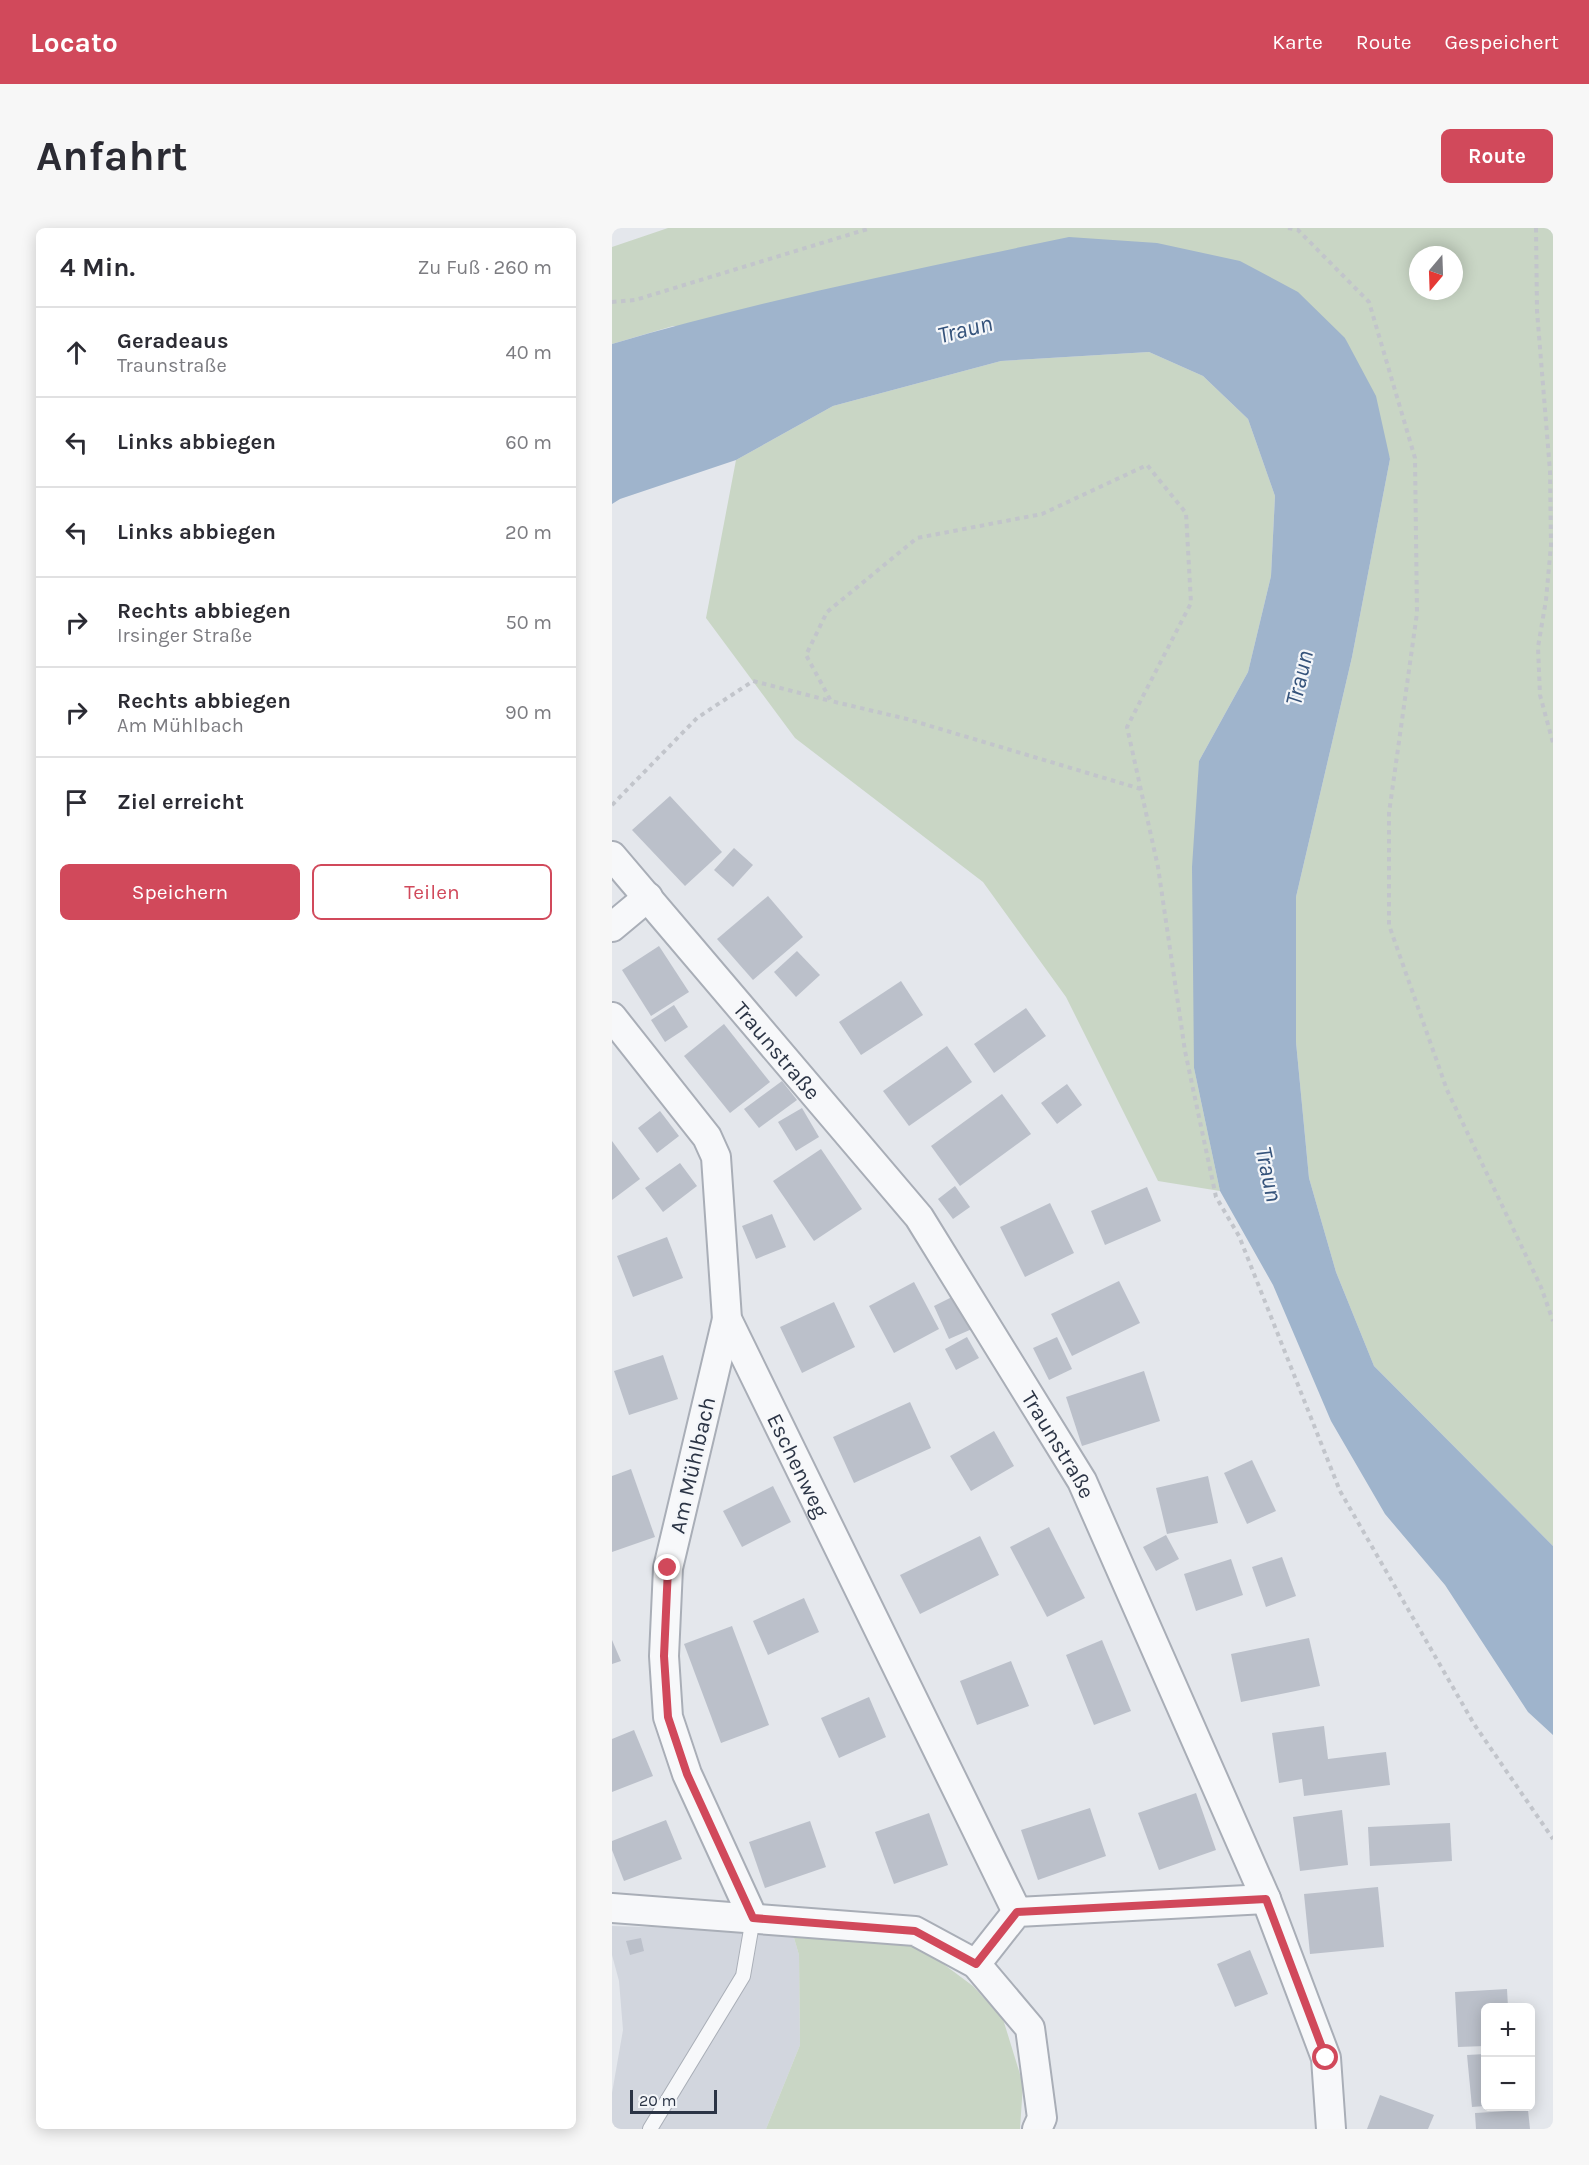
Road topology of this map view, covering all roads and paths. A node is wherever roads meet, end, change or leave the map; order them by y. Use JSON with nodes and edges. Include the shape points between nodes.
{"nodes":[{"id":1,"x":871,"y":228,"type":"edge"},
{"id":2,"x":1288,"y":228,"type":"edge"},
{"id":3,"x":1536,"y":228,"type":"edge"},
{"id":4,"x":612,"y":302,"type":"edge"},
{"id":5,"x":831,"y":701,"type":"junction"},
{"id":6,"x":1553,"y":743,"type":"edge"},
{"id":7,"x":1141,"y":789,"type":"junction"},
{"id":8,"x":612,"y":805,"type":"edge"},
{"id":9,"x":612,"y":856,"type":"edge"},
{"id":10,"x":648,"y":897,"type":"junction"},
{"id":11,"x":612,"y":927,"type":"edge"},
{"id":12,"x":612,"y":1017,"type":"edge"},
{"id":13,"x":727,"y":1319,"type":"junction"},
{"id":14,"x":1553,"y":1321,"type":"edge"},
{"id":15,"x":1553,"y":1839,"type":"edge"},
{"id":16,"x":1266,"y":1899,"type":"junction"},
{"id":17,"x":612,"y":1908,"type":"edge"},
{"id":18,"x":1017,"y":1912,"type":"junction"},
{"id":19,"x":753,"y":1918,"type":"junction"},
{"id":20,"x":976,"y":1964,"type":"junction"},
{"id":21,"x":650,"y":2129,"type":"edge"},
{"id":22,"x":1037,"y":2129,"type":"edge"},
{"id":23,"x":1331,"y":2129,"type":"edge"}],
"edges":[{"from":1,"to":4,"type":"path","via":[[635,300]]},
{"from":2,"to":14,"type":"path","via":[[1298,230],[1369,302],[1415,458],[1417,613],[1389,813],[1389,925],[1447,1090],[1541,1287]]},
{"from":3,"to":6,"type":"path","via":[[1551,545],[1538,647],[1540,694]]},
{"from":5,"to":7,"type":"path","via":[[907,718]]},
{"from":5,"to":7,"type":"path","via":[[806,655],[827,612],[917,538],[1042,514],[1147,465],[1186,513],[1191,603],[1127,727]]},
{"from":5,"to":8,"type":"path","via":[[753,681],[697,718]]},
{"from":7,"to":15,"type":"path","via":[[1158,867],[1185,1051],[1216,1197],[1239,1236],[1340,1491],[1473,1724]]},
{"from":9,"to":10,"type":"street","name":"Traunstraße"},
{"from":10,"to":11,"type":"street"},
{"from":10,"to":16,"type":"street","name":"Traunstraße","via":[[932,1237],[1082,1481]]},
{"from":12,"to":13,"type":"street","name":"Eschenweg","via":[[707,1137],[716,1157]]},
{"from":13,"to":18,"type":"street","name":"Eschenweg"},
{"from":13,"to":19,"type":"street","name":"Am Mühlbach","via":[[668,1568],[664,1656],[668,1717],[687,1774]]},
{"from":16,"to":18,"type":"street"},
{"from":16,"to":23,"type":"street","name":"Traunstraße","via":[[1326,2058]]},
{"from":17,"to":19,"type":"street"},
{"from":18,"to":20,"type":"street"},
{"from":19,"to":20,"type":"street","via":[[915,1931]]},
{"from":19,"to":21,"type":"lane","via":[[743,1976]]},
{"from":20,"to":22,"type":"street","via":[[1030,2028],[1042,2118]]}]}
